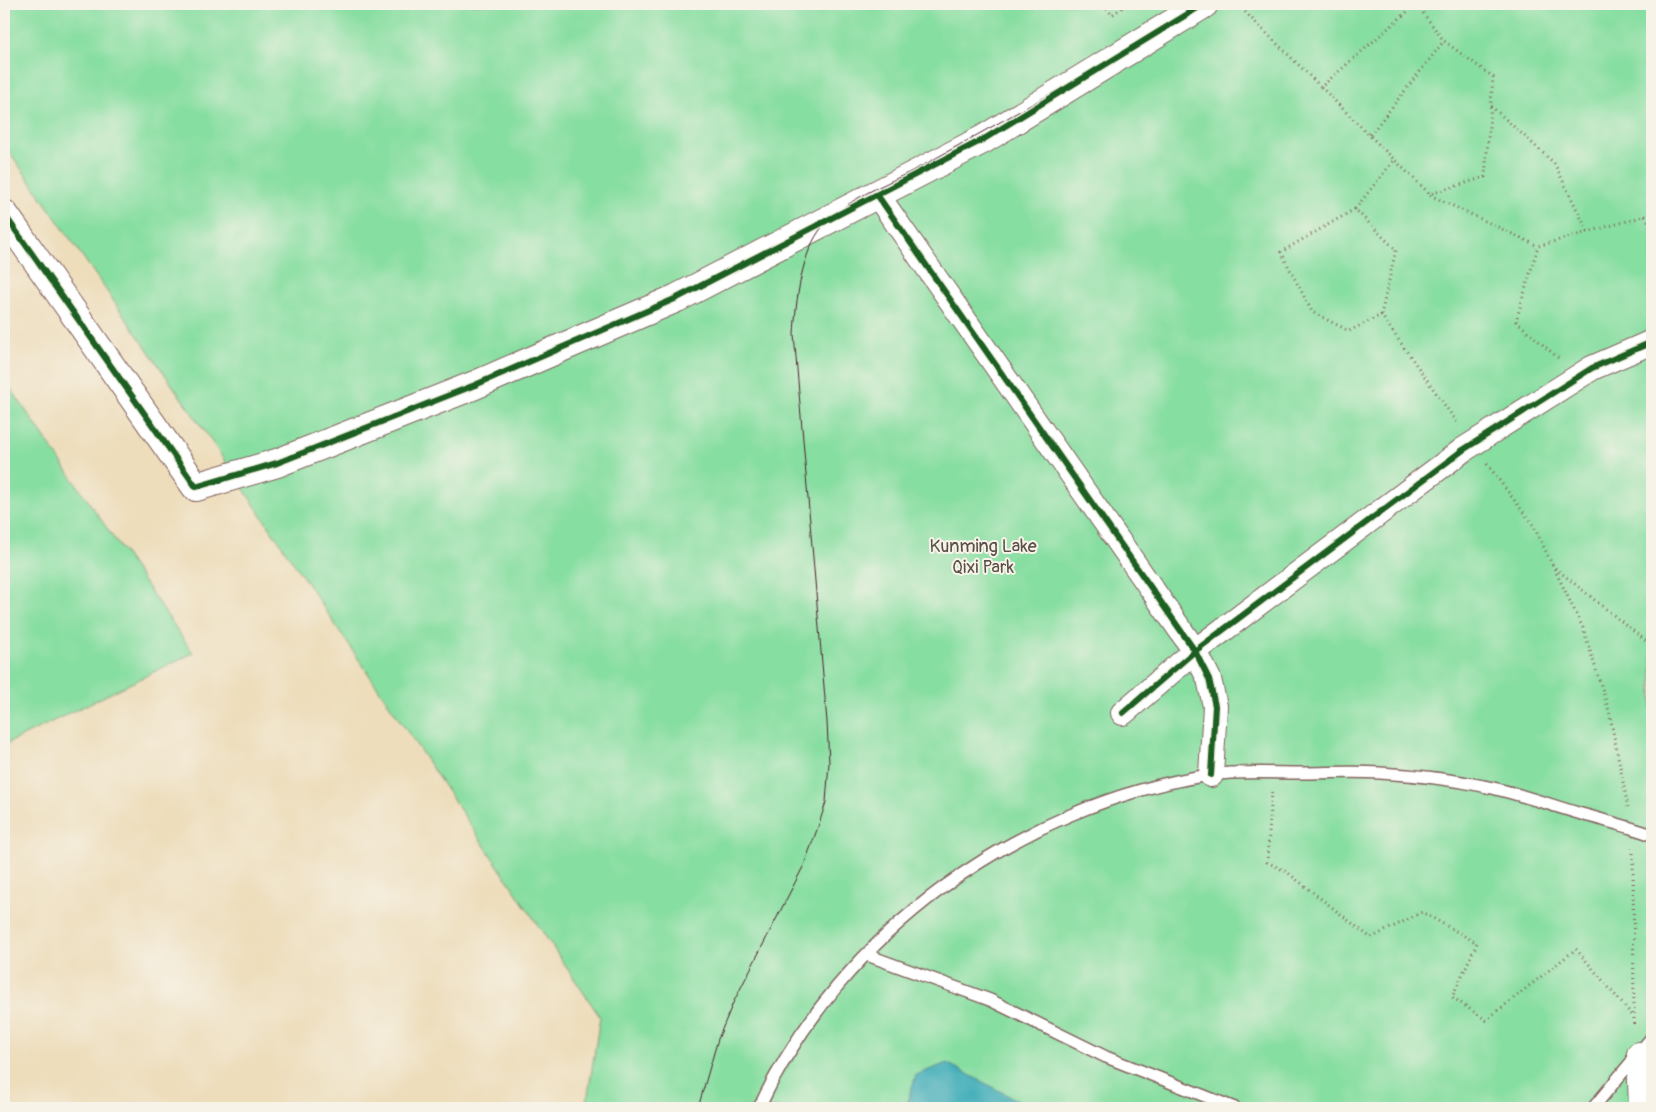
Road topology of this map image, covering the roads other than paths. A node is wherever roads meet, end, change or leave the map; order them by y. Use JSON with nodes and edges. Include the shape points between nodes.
{"nodes":[{"id":1,"x":1204,"y":4,"type":"edge"},
{"id":2,"x":878,"y":196,"type":"junction"},
{"id":3,"x":4,"y":214,"type":"edge"},
{"id":4,"x":1652,"y":342,"type":"edge"},
{"id":5,"x":1195,"y":651,"type":"junction"},
{"id":6,"x":1123,"y":713,"type":"dead end"},
{"id":7,"x":1211,"y":775,"type":"junction"},
{"id":8,"x":1652,"y":835,"type":"edge"},
{"id":9,"x":867,"y":955,"type":"junction"},
{"id":10,"x":1645,"y":1046,"type":"edge"},
{"id":11,"x":759,"y":1108,"type":"edge"},
{"id":12,"x":1235,"y":1108,"type":"edge"},
{"id":13,"x":1593,"y":1108,"type":"edge"},
{"id":14,"x":1641,"y":1108,"type":"edge"}],
"edges":[{"from":1,"to":2,"type":"street","via":[[984,139]]},
{"from":2,"to":3,"type":"street","via":[[677,298],[475,385],[277,463],[196,487]]},
{"from":2,"to":5,"type":"street"},
{"from":4,"to":5,"type":"street","via":[[1592,368],[1463,450]]},
{"from":5,"to":6,"type":"street"},
{"from":5,"to":7,"type":"street","via":[[1209,679],[1215,706]]},
{"from":7,"to":8,"type":"lane","via":[[1380,773],[1484,786]]},
{"from":7,"to":9,"type":"lane","via":[[1152,787],[1102,802],[997,852],[952,880],[912,911]]},
{"from":9,"to":11,"type":"lane","via":[[797,1039]]},
{"from":9,"to":12,"type":"lane","via":[[990,1000],[1106,1057]]},
{"from":10,"to":13,"type":"lane"},
{"from":10,"to":14,"type":"street"}]}
